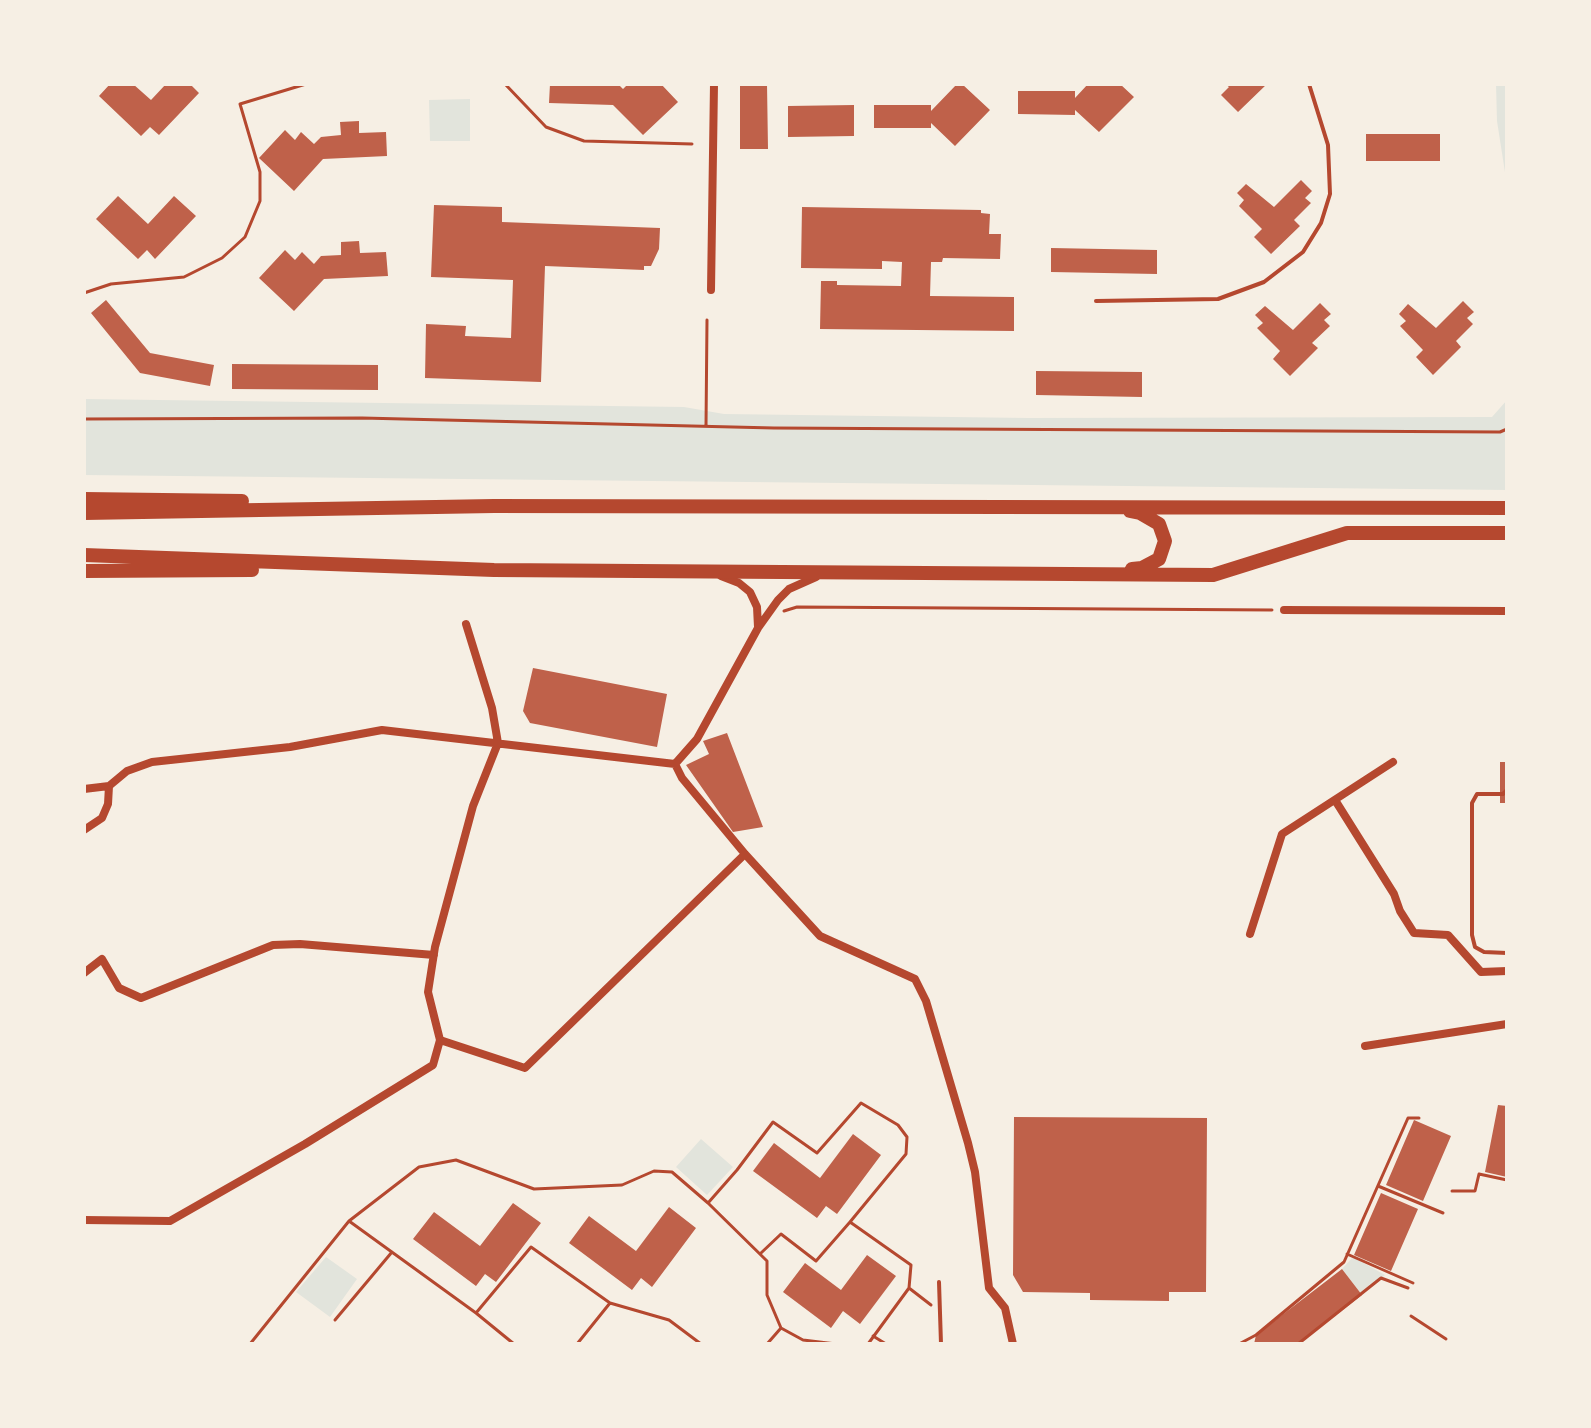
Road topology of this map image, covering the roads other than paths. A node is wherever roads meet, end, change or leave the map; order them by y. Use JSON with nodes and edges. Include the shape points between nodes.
{"nodes":[{"id":1,"x":714,"y":84,"type":"edge"},
{"id":2,"x":1309,"y":84,"type":"edge"},
{"id":3,"x":711,"y":290,"type":"dead end"},
{"id":4,"x":1096,"y":301,"type":"dead end"},
{"id":5,"x":84,"y":499,"type":"edge"},
{"id":6,"x":494,"y":506,"type":"junction"},
{"id":7,"x":1095,"y":507,"type":"junction"},
{"id":8,"x":1507,"y":508,"type":"edge"},
{"id":9,"x":84,"y":513,"type":"edge"},
{"id":10,"x":1507,"y":533,"type":"edge"},
{"id":11,"x":84,"y":555,"type":"edge"},
{"id":12,"x":494,"y":570,"type":"junction"},
{"id":13,"x":84,"y":571,"type":"edge"},
{"id":14,"x":688,"y":571,"type":"junction"},
{"id":15,"x":837,"y":572,"type":"junction"},
{"id":16,"x":1092,"y":574,"type":"junction"},
{"id":17,"x":1284,"y":610,"type":"road end"},
{"id":18,"x":1507,"y":611,"type":"edge"},
{"id":19,"x":466,"y":624,"type":"dead end"},
{"id":20,"x":758,"y":628,"type":"junction"},
{"id":21,"x":498,"y":743,"type":"junction"},
{"id":22,"x":1393,"y":762,"type":"dead end"},
{"id":23,"x":675,"y":764,"type":"junction"},
{"id":24,"x":109,"y":786,"type":"junction"},
{"id":25,"x":84,"y":789,"type":"edge"},
{"id":26,"x":1507,"y":790,"type":"edge"},
{"id":27,"x":1335,"y":800,"type":"junction"},
{"id":28,"x":84,"y":830,"type":"edge"},
{"id":29,"x":745,"y":854,"type":"junction"},
{"id":30,"x":1250,"y":934,"type":"dead end"},
{"id":31,"x":1507,"y":953,"type":"edge"},
{"id":32,"x":434,"y":955,"type":"junction"},
{"id":33,"x":1507,"y":971,"type":"edge"},
{"id":34,"x":84,"y":973,"type":"edge"},
{"id":35,"x":1507,"y":1024,"type":"edge"},
{"id":36,"x":440,"y":1040,"type":"junction"},
{"id":37,"x":1365,"y":1046,"type":"dead end"},
{"id":38,"x":84,"y":1220,"type":"edge"},
{"id":39,"x":939,"y":1282,"type":"dead end"},
{"id":40,"x":941,"y":1344,"type":"edge"},
{"id":41,"x":1013,"y":1344,"type":"edge"}],
"edges":[{"from":1,"to":3,"type":"street"},
{"from":2,"to":4,"type":"lane","via":[[1328,145],[1330,194],[1321,223],[1303,252],[1264,282],[1218,299]]},
{"from":5,"to":6,"type":"highway"},
{"from":6,"to":7,"type":"highway"},
{"from":6,"to":9,"type":"highway"},
{"from":7,"to":8,"type":"highway"},
{"from":7,"to":16,"type":"highway","via":[[1140,513],[1159,524],[1165,541],[1159,559],[1142,568]]},
{"from":10,"to":16,"type":"highway","via":[[1347,533],[1213,575]]},
{"from":11,"to":12,"type":"highway"},
{"from":12,"to":13,"type":"highway"},
{"from":12,"to":14,"type":"highway"},
{"from":14,"to":15,"type":"highway"},
{"from":14,"to":20,"type":"street","via":[[739,583],[757,607]]},
{"from":15,"to":16,"type":"highway"},
{"from":15,"to":20,"type":"street","via":[[789,589]]},
{"from":17,"to":18,"type":"street"},
{"from":19,"to":21,"type":"street"},
{"from":20,"to":23,"type":"street","via":[[697,739]]},
{"from":21,"to":23,"type":"street"},
{"from":21,"to":24,"type":"street","via":[[382,730],[290,747],[152,762],[127,771]]},
{"from":21,"to":32,"type":"street","via":[[473,806]]},
{"from":22,"to":27,"type":"street"},
{"from":23,"to":29,"type":"street"},
{"from":24,"to":25,"type":"street"},
{"from":24,"to":28,"type":"street","via":[[102,818]]},
{"from":26,"to":31,"type":"lane","via":[[1477,794],[1472,803],[1472,935],[1475,947],[1484,952]]},
{"from":27,"to":30,"type":"street","via":[[1282,834]]},
{"from":27,"to":33,"type":"street","via":[[1414,933],[1448,935],[1481,972]]},
{"from":29,"to":36,"type":"street","via":[[525,1068]]},
{"from":29,"to":41,"type":"street","via":[[820,936],[915,979],[968,1143],[989,1288],[1005,1308]]},
{"from":32,"to":34,"type":"street","via":[[273,945],[141,998],[119,988],[102,959]]},
{"from":32,"to":36,"type":"street","via":[[428,992]]},
{"from":35,"to":37,"type":"street"},
{"from":36,"to":38,"type":"street","via":[[433,1065],[170,1221]]},
{"from":39,"to":40,"type":"lane"}]}
